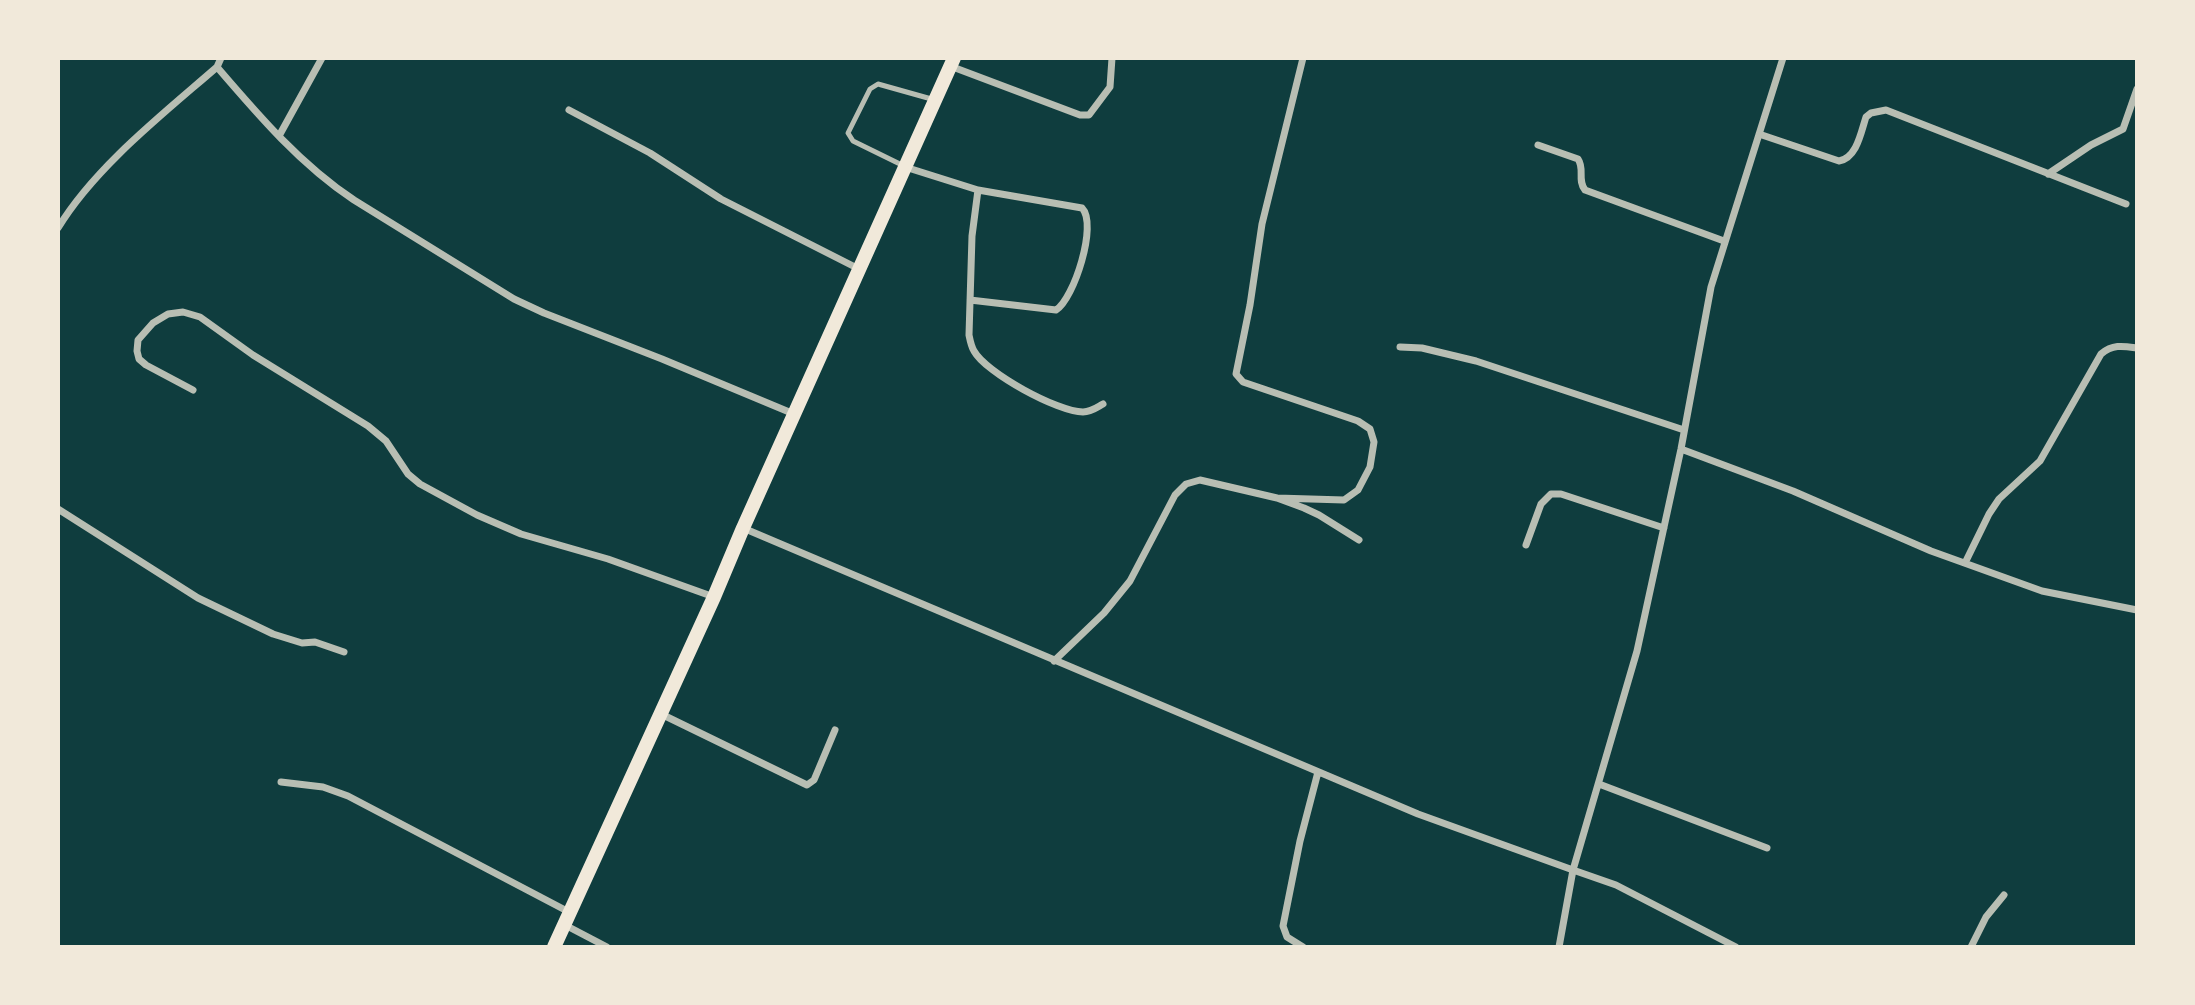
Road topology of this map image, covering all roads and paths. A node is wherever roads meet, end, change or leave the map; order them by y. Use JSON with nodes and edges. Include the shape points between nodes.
{"nodes":[{"id":1,"x":221,"y":58,"type":"edge"},
{"id":2,"x":322,"y":58,"type":"edge"},
{"id":3,"x":1112,"y":58,"type":"edge"},
{"id":4,"x":1303,"y":58,"type":"edge"},
{"id":5,"x":1783,"y":58,"type":"edge"},
{"id":6,"x":952,"y":62,"type":"edge"},
{"id":7,"x":217,"y":67,"type":"junction"},
{"id":8,"x":2137,"y":89,"type":"edge"},
{"id":9,"x":935,"y":100,"type":"junction"},
{"id":10,"x":569,"y":110,"type":"dead end"},
{"id":11,"x":1759,"y":134,"type":"junction"},
{"id":12,"x":279,"y":136,"type":"junction"},
{"id":13,"x":1538,"y":145,"type":"dead end"},
{"id":14,"x":905,"y":167,"type":"junction"},
{"id":15,"x":2049,"y":174,"type":"junction"},
{"id":16,"x":978,"y":190,"type":"junction"},
{"id":17,"x":2126,"y":204,"type":"dead end"},
{"id":18,"x":58,"y":228,"type":"edge"},
{"id":19,"x":1724,"y":242,"type":"junction"},
{"id":20,"x":859,"y":269,"type":"junction"},
{"id":21,"x":970,"y":300,"type":"junction"},
{"id":22,"x":1400,"y":347,"type":"dead end"},
{"id":23,"x":2137,"y":348,"type":"edge"},
{"id":24,"x":193,"y":390,"type":"dead end"},
{"id":25,"x":1103,"y":404,"type":"dead end"},
{"id":26,"x":794,"y":414,"type":"junction"},
{"id":27,"x":1684,"y":430,"type":"junction"},
{"id":28,"x":1681,"y":449,"type":"junction"},
{"id":29,"x":1277,"y":498,"type":"junction"},
{"id":30,"x":58,"y":509,"type":"edge"},
{"id":31,"x":743,"y":528,"type":"junction"},
{"id":32,"x":1664,"y":528,"type":"junction"},
{"id":33,"x":1359,"y":540,"type":"dead end"},
{"id":34,"x":1526,"y":545,"type":"dead end"},
{"id":35,"x":1965,"y":563,"type":"junction"},
{"id":36,"x":714,"y":597,"type":"junction"},
{"id":37,"x":2137,"y":610,"type":"edge"},
{"id":38,"x":344,"y":652,"type":"dead end"},
{"id":39,"x":1054,"y":661,"type":"junction"},
{"id":40,"x":661,"y":713,"type":"junction"},
{"id":41,"x":835,"y":730,"type":"dead end"},
{"id":42,"x":1318,"y":772,"type":"junction"},
{"id":43,"x":281,"y":782,"type":"dead end"},
{"id":44,"x":1599,"y":784,"type":"junction"},
{"id":45,"x":1767,"y":848,"type":"dead end"},
{"id":46,"x":1573,"y":870,"type":"junction"},
{"id":47,"x":2004,"y":895,"type":"dead end"},
{"id":48,"x":567,"y":918,"type":"junction"},
{"id":49,"x":554,"y":947,"type":"edge"},
{"id":50,"x":607,"y":947,"type":"edge"},
{"id":51,"x":1303,"y":947,"type":"edge"},
{"id":52,"x":1559,"y":947,"type":"edge"},
{"id":53,"x":1736,"y":947,"type":"edge"},
{"id":54,"x":1971,"y":947,"type":"edge"}],
"edges":[{"from":1,"to":7,"type":"street"},
{"from":2,"to":12,"type":"street"},
{"from":3,"to":6,"type":"street","via":[[1110,87],[1089,115],[1080,116]]},
{"from":4,"to":29,"type":"street","via":[[1262,224],[1236,374],[1243,382],[1358,421],[1370,429],[1374,442],[1370,467],[1358,490],[1344,500]]},
{"from":5,"to":11,"type":"street"},
{"from":6,"to":9,"type":"main road"},
{"from":7,"to":12,"type":"street"},
{"from":7,"to":18,"type":"street","via":[[80,195]]},
{"from":8,"to":15,"type":"street","via":[[2123,129]]},
{"from":9,"to":14,"type":"main road"},
{"from":9,"to":14,"type":"lane","via":[[878,83],[870,89],[848,132],[853,141]]},
{"from":10,"to":20,"type":"street","via":[[650,153],[721,199]]},
{"from":11,"to":15,"type":"street","via":[[1846,160],[1866,117],[1886,110]]},
{"from":11,"to":19,"type":"street"},
{"from":12,"to":26,"type":"street","via":[[329,183],[514,299]]},
{"from":13,"to":19,"type":"street","via":[[1578,159],[1585,190]]},
{"from":14,"to":16,"type":"street"},
{"from":14,"to":20,"type":"main road"},
{"from":15,"to":17,"type":"street"},
{"from":16,"to":21,"type":"street"},
{"from":16,"to":21,"type":"street","via":[[1082,208],[1087,216],[1086,240],[1065,303],[1056,310]]},
{"from":19,"to":27,"type":"street","via":[[1704,312]]},
{"from":20,"to":26,"type":"main road"},
{"from":21,"to":25,"type":"street","via":[[969,335],[981,360],[1011,383],[1070,410],[1091,411]]},
{"from":22,"to":27,"type":"street","via":[[1434,350],[1486,364]]},
{"from":23,"to":35,"type":"street","via":[[2119,345],[2101,354],[2040,461],[1999,499]]},
{"from":24,"to":36,"type":"street","via":[[146,365],[136,351],[138,340],[168,314],[200,317],[368,426],[420,484],[477,515],[521,534]]},
{"from":26,"to":31,"type":"main road"},
{"from":27,"to":28,"type":"street"},
{"from":28,"to":32,"type":"street"},
{"from":28,"to":35,"type":"street"},
{"from":29,"to":33,"type":"street","via":[[1319,515]]},
{"from":29,"to":39,"type":"street","via":[[1200,480],[1185,484],[1129,581]]},
{"from":30,"to":38,"type":"street","via":[[198,598],[273,634]]},
{"from":31,"to":36,"type":"main road"},
{"from":31,"to":39,"type":"street"},
{"from":32,"to":34,"type":"street","via":[[1551,494],[1541,503]]},
{"from":32,"to":44,"type":"street","via":[[1637,651]]},
{"from":35,"to":37,"type":"street","via":[[2042,591]]},
{"from":36,"to":40,"type":"main road"},
{"from":39,"to":42,"type":"street"},
{"from":40,"to":41,"type":"street","via":[[807,785],[814,780]]},
{"from":40,"to":48,"type":"main road"},
{"from":42,"to":46,"type":"street"},
{"from":42,"to":51,"type":"street","via":[[1283,926],[1287,937]]},
{"from":43,"to":48,"type":"street","via":[[323,787],[348,796]]},
{"from":44,"to":45,"type":"street"},
{"from":44,"to":46,"type":"street"},
{"from":46,"to":52,"type":"street"},
{"from":46,"to":53,"type":"street","via":[[1616,885]]},
{"from":47,"to":54,"type":"street"},
{"from":48,"to":49,"type":"main road"},
{"from":48,"to":50,"type":"street"}]}
